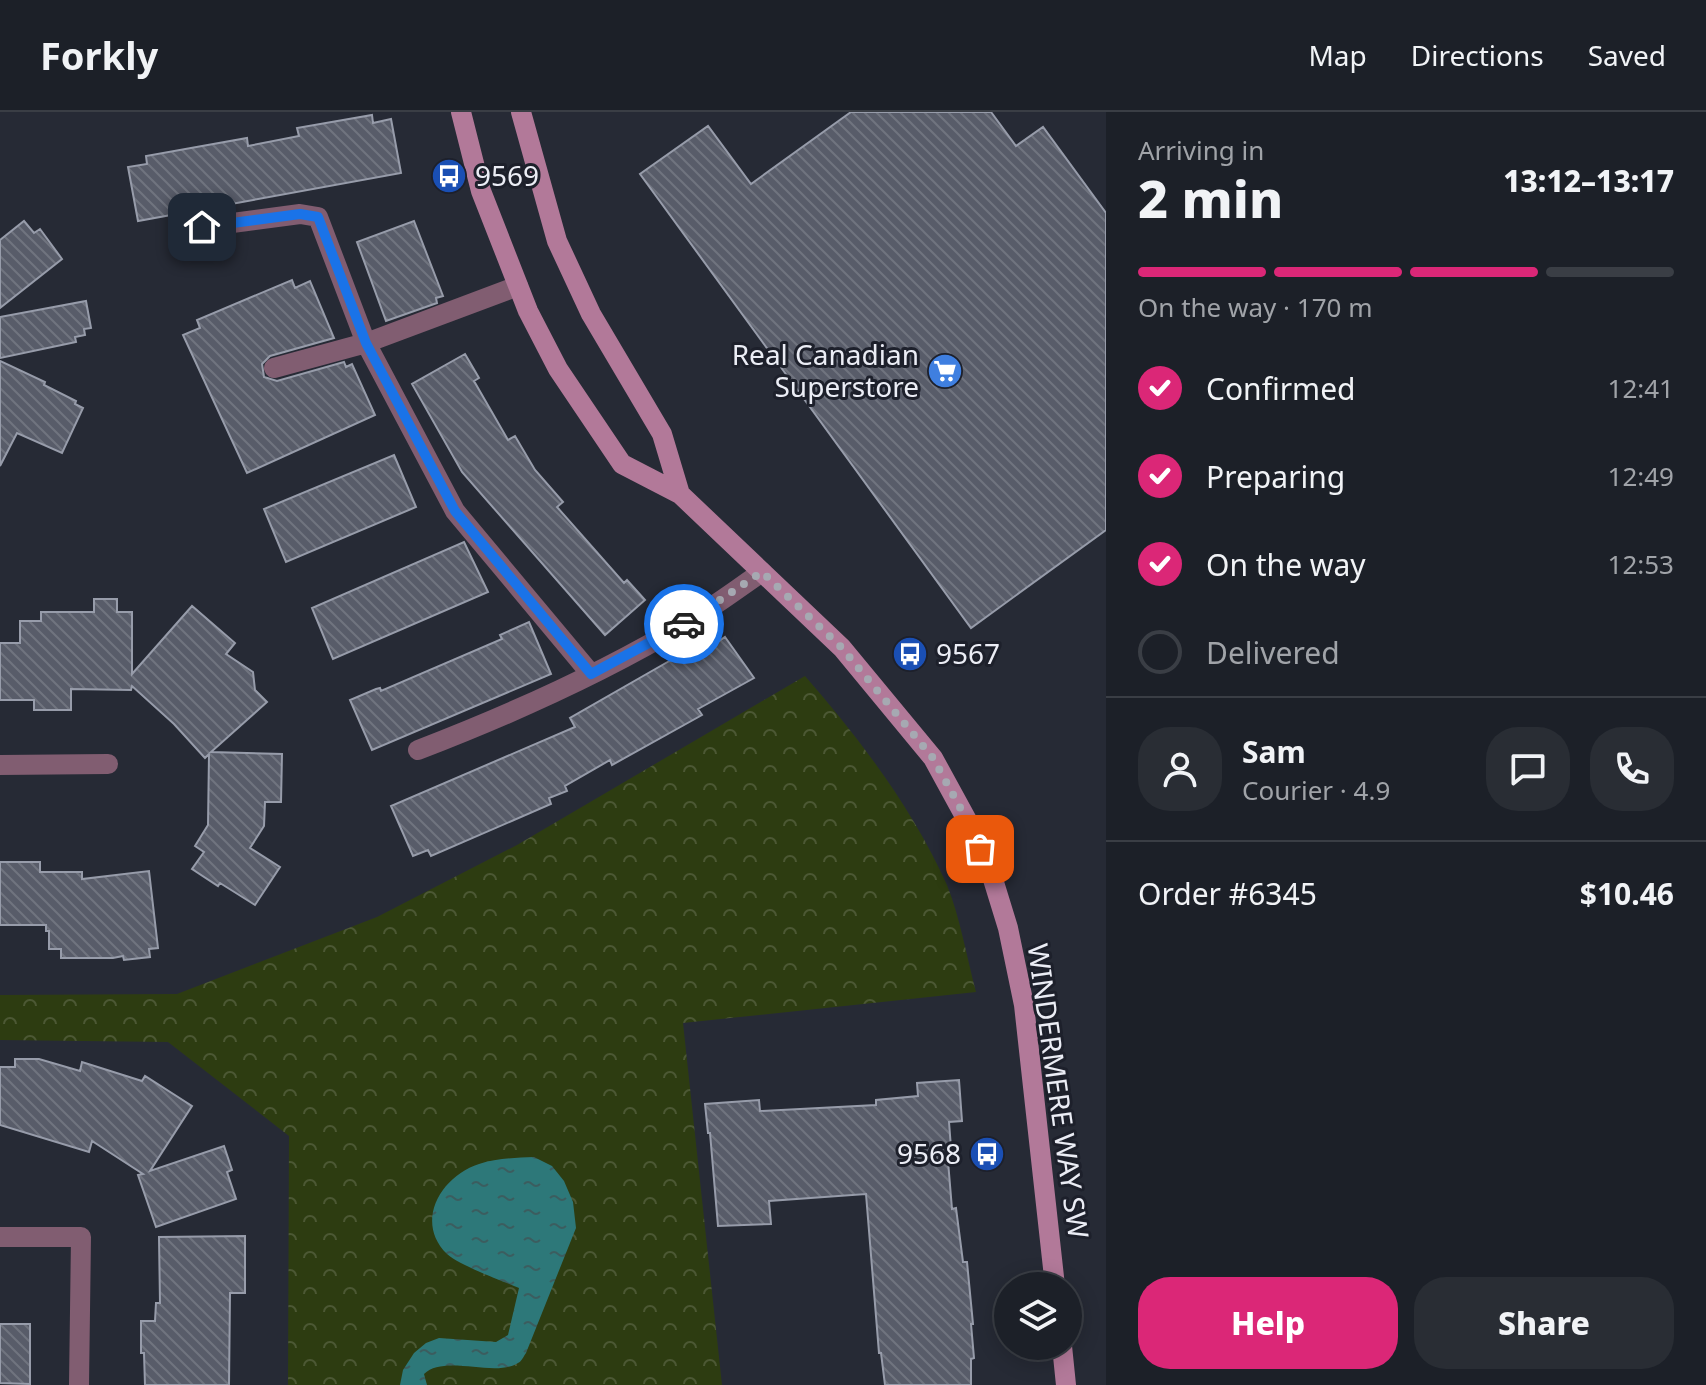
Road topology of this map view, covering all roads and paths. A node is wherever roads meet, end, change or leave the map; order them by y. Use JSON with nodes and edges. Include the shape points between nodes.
{"nodes":[{"id":1,"x":461,"y":112,"type":"edge"},
{"id":2,"x":521,"y":112,"type":"edge"},
{"id":3,"x":202,"y":227,"type":"dead end"},
{"id":4,"x":518,"y":286,"type":"junction"},
{"id":5,"x":366,"y":343,"type":"junction"},
{"id":6,"x":274,"y":368,"type":"dead end"},
{"id":7,"x":680,"y":494,"type":"junction"},
{"id":8,"x":762,"y":572,"type":"junction"},
{"id":9,"x":591,"y":674,"type":"junction"},
{"id":10,"x":418,"y":750,"type":"dead end"},
{"id":11,"x":108,"y":764,"type":"dead end"},
{"id":12,"x":0,"y":765,"type":"edge"},
{"id":13,"x":0,"y":1237,"type":"edge"},
{"id":14,"x":1053,"y":1272,"type":"edge"},
{"id":15,"x":1063,"y":1360,"type":"edge"},
{"id":16,"x":79,"y":1385,"type":"edge"},
{"id":17,"x":1066,"y":1385,"type":"edge"}],
"edges":[{"from":1,"to":4,"type":"street","name":"WINDERMERE WAY SW","via":[[481,191]]},
{"from":2,"to":7,"type":"street","name":"WINDERMERE WAY SW","via":[[557,241],[591,314],[662,434]]},
{"from":3,"to":5,"type":"street","via":[[300,214],[318,217]]},
{"from":4,"to":5,"type":"street"},
{"from":4,"to":7,"type":"street","name":"WINDERMERE WAY SW","via":[[558,369],[622,464]]},
{"from":5,"to":6,"type":"street"},
{"from":5,"to":9,"type":"street","via":[[455,511]]},
{"from":7,"to":8,"type":"street","name":"WINDERMERE WAY SW"},
{"from":8,"to":9,"type":"street","via":[[685,624]]},
{"from":8,"to":14,"type":"street","name":"WINDERMERE WAY SW","via":[[842,648],[933,758],[992,876],[1024,1005]]},
{"from":9,"to":10,"type":"street"},
{"from":11,"to":12,"type":"street"},
{"from":13,"to":16,"type":"street","via":[[81,1237]]},
{"from":15,"to":17,"type":"street"}]}
